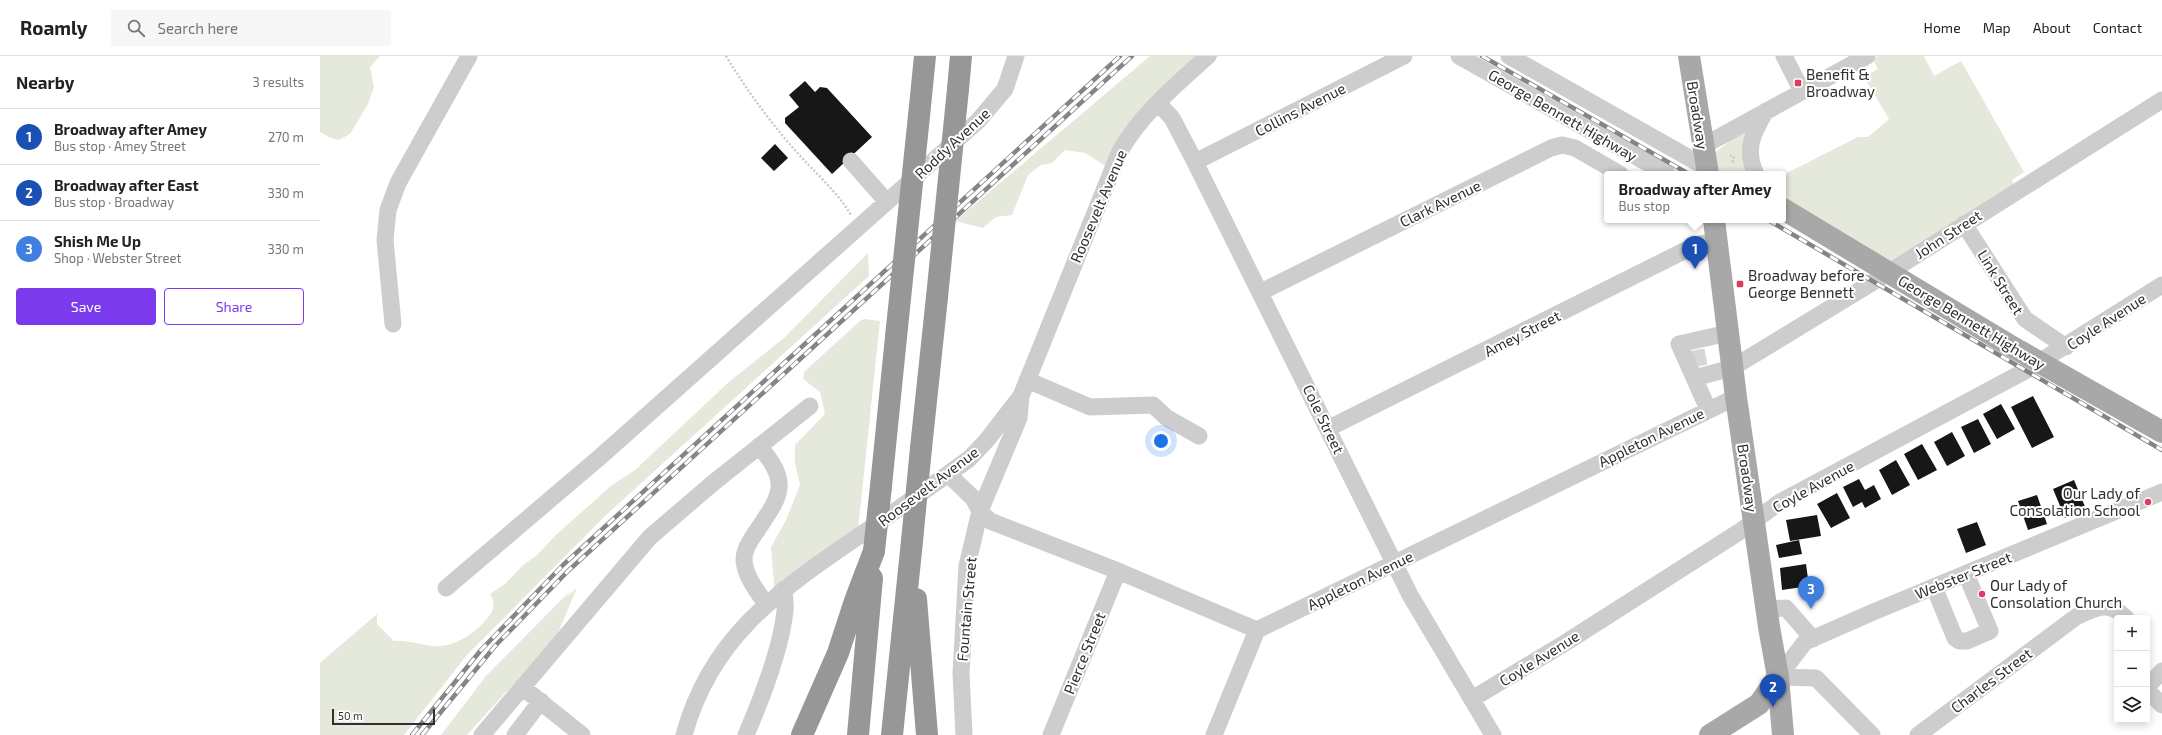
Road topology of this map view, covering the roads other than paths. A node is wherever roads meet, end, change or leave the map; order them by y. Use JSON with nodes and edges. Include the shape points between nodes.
{"nodes":[{"id":1,"x":469,"y":56,"type":"edge"},
{"id":2,"x":925,"y":56,"type":"edge"},
{"id":3,"x":961,"y":56,"type":"edge"},
{"id":4,"x":1016,"y":56,"type":"edge"},
{"id":5,"x":1208,"y":56,"type":"edge"},
{"id":6,"x":1404,"y":56,"type":"edge"},
{"id":7,"x":1459,"y":56,"type":"edge"},
{"id":8,"x":1509,"y":56,"type":"edge"},
{"id":9,"x":1689,"y":56,"type":"edge"},
{"id":10,"x":1784,"y":56,"type":"edge"},
{"id":11,"x":1867,"y":56,"type":"edge"},
{"id":12,"x":1802,"y":91,"type":"junction"},
{"id":13,"x":2162,"y":100,"type":"edge"},
{"id":14,"x":1158,"y":103,"type":"junction"},
{"id":15,"x":1767,"y":110,"type":"junction"},
{"id":16,"x":1703,"y":146,"type":"junction"},
{"id":17,"x":851,"y":161,"type":"dead end"},
{"id":18,"x":1195,"y":162,"type":"junction"},
{"id":19,"x":1721,"y":167,"type":"edge"},
{"id":20,"x":1615,"y":171,"type":"edge"},
{"id":21,"x":1662,"y":171,"type":"edge"},
{"id":22,"x":1754,"y":171,"type":"edge"},
{"id":23,"x":887,"y":202,"type":"junction"},
{"id":24,"x":1786,"y":211,"type":"edge"},
{"id":25,"x":1964,"y":224,"type":"junction"},
{"id":26,"x":1713,"y":225,"type":"edge"},
{"id":27,"x":1888,"y":273,"type":"junction"},
{"id":28,"x":2162,"y":286,"type":"edge"},
{"id":29,"x":1261,"y":292,"type":"junction"},
{"id":30,"x":393,"y":324,"type":"dead end"},
{"id":31,"x":1728,"y":333,"type":"junction"},
{"id":32,"x":2066,"y":347,"type":"junction"},
{"id":33,"x":1701,"y":360,"type":"junction"},
{"id":34,"x":2039,"y":362,"type":"junction"},
{"id":35,"x":1732,"y":368,"type":"junction"},
{"id":36,"x":1027,"y":380,"type":"junction"},
{"id":37,"x":1021,"y":396,"type":"junction"},
{"id":38,"x":1736,"y":397,"type":"junction"},
{"id":39,"x":810,"y":406,"type":"dead end"},
{"id":40,"x":1708,"y":409,"type":"junction"},
{"id":41,"x":1328,"y":428,"type":"junction"},
{"id":42,"x":2162,"y":432,"type":"edge"},
{"id":43,"x":1199,"y":436,"type":"dead end"},
{"id":44,"x":759,"y":446,"type":"junction"},
{"id":45,"x":948,"y":474,"type":"junction"},
{"id":46,"x":2162,"y":492,"type":"edge"},
{"id":47,"x":980,"y":511,"type":"junction"},
{"id":48,"x":1754,"y":522,"type":"junction"},
{"id":49,"x":912,"y":541,"type":"junction"},
{"id":50,"x":874,"y":551,"type":"junction"},
{"id":51,"x":1395,"y":563,"type":"junction"},
{"id":52,"x":1118,"y":571,"type":"junction"},
{"id":53,"x":1966,"y":574,"type":"junction"},
{"id":54,"x":1934,"y":587,"type":"junction"},
{"id":55,"x":446,"y":588,"type":"dead end"},
{"id":56,"x":784,"y":589,"type":"junction"},
{"id":57,"x":766,"y":604,"type":"junction"},
{"id":58,"x":1766,"y":609,"type":"junction"},
{"id":59,"x":2122,"y":615,"type":"edge"},
{"id":60,"x":1257,"y":630,"type":"junction"},
{"id":61,"x":1813,"y":639,"type":"junction"},
{"id":62,"x":2162,"y":671,"type":"edge"},
{"id":63,"x":1778,"y":677,"type":"junction"},
{"id":64,"x":2150,"y":684,"type":"edge"},
{"id":65,"x":522,"y":687,"type":"junction"},
{"id":66,"x":2150,"y":693,"type":"edge"},
{"id":67,"x":1472,"y":700,"type":"junction"},
{"id":68,"x":541,"y":701,"type":"junction"},
{"id":69,"x":2162,"y":705,"type":"edge"},
{"id":70,"x":571,"y":731,"type":"edge"},
{"id":71,"x":1486,"y":732,"type":"edge"},
{"id":72,"x":482,"y":735,"type":"edge"},
{"id":73,"x":515,"y":735,"type":"edge"},
{"id":74,"x":684,"y":735,"type":"edge"},
{"id":75,"x":746,"y":735,"type":"edge"},
{"id":76,"x":802,"y":735,"type":"edge"},
{"id":77,"x":858,"y":735,"type":"edge"},
{"id":78,"x":892,"y":735,"type":"edge"},
{"id":79,"x":927,"y":735,"type":"edge"},
{"id":80,"x":964,"y":735,"type":"edge"},
{"id":81,"x":1051,"y":735,"type":"edge"},
{"id":82,"x":1214,"y":735,"type":"edge"},
{"id":83,"x":1710,"y":735,"type":"edge"},
{"id":84,"x":1783,"y":735,"type":"edge"},
{"id":85,"x":1872,"y":735,"type":"edge"},
{"id":86,"x":1918,"y":735,"type":"edge"}],
"edges":[{"from":1,"to":30,"type":"street","via":[[398,183],[388,210],[385,240]]},
{"from":2,"to":50,"type":"highway","bridge":true},
{"from":3,"to":49,"type":"highway","bridge":true},
{"from":4,"to":23,"type":"street","name":"Roddy Avenue","via":[[1009,82],[991,108]]},
{"from":5,"to":14,"type":"street","name":"Roosevelt Avenue"},
{"from":6,"to":18,"type":"street","name":"Collins Avenue"},
{"from":7,"to":21,"type":"street","name":"George Bennett Highway"},
{"from":8,"to":19,"type":"street","name":"George Bennett Highway"},
{"from":9,"to":16,"type":"main road","name":"Broadway"},
{"from":10,"to":12,"type":"street"},
{"from":11,"to":12,"type":"street"},
{"from":12,"to":15,"type":"street"},
{"from":13,"to":25,"type":"street","name":"John Street"},
{"from":14,"to":18,"type":"street","name":"Cole Street","via":[[1172,118]]},
{"from":14,"to":36,"type":"street","name":"Roosevelt Avenue","via":[[1133,131],[1115,162]]},
{"from":15,"to":16,"type":"street"},
{"from":15,"to":22,"type":"street","via":[[1751,140],[1749,150]]},
{"from":16,"to":19,"type":"main road","name":"Broadway"},
{"from":17,"to":23,"type":"street"},
{"from":18,"to":29,"type":"street","name":"Cole Street"},
{"from":20,"to":29,"type":"street","name":"Clark Avenue","via":[[1575,148],[1562,145],[1551,148]]},
{"from":23,"to":55,"type":"street","name":"Roddy Avenue","via":[[600,457]]},
{"from":24,"to":27,"type":"main road","name":"George Bennett Highway"},
{"from":25,"to":27,"type":"street","name":"John Street"},
{"from":25,"to":32,"type":"street","name":"Link Street","via":[[2025,319]]},
{"from":26,"to":31,"type":"main road","name":"Broadway"},
{"from":26,"to":41,"type":"street","name":"Amey Street","via":[[1696,245]]},
{"from":27,"to":34,"type":"main road","name":"George Bennett Highway"},
{"from":27,"to":35,"type":"street","name":"John Street"},
{"from":28,"to":32,"type":"street","name":"Coyle Avenue"},
{"from":29,"to":41,"type":"street","name":"Cole Street"},
{"from":31,"to":33,"type":"street"},
{"from":31,"to":35,"type":"main road","name":"Broadway"},
{"from":32,"to":34,"type":"street","name":"Coyle Avenue"},
{"from":33,"to":35,"type":"street","name":"John Street"},
{"from":33,"to":40,"type":"street"},
{"from":34,"to":42,"type":"main road","name":"George Bennett Highway"},
{"from":34,"to":48,"type":"street","name":"Coyle Avenue","via":[[1780,502]]},
{"from":35,"to":38,"type":"main road","name":"Broadway"},
{"from":36,"to":37,"type":"street","name":"Roosevelt Avenue"},
{"from":36,"to":43,"type":"street","via":[[1090,407],[1152,405],[1167,418]]},
{"from":37,"to":45,"type":"street","name":"Roosevelt Avenue","via":[[969,459]]},
{"from":37,"to":47,"type":"street","name":"Fountain Street","via":[[1019,418]]},
{"from":38,"to":40,"type":"street","name":"Appleton Avenue"},
{"from":38,"to":48,"type":"main road","name":"Broadway"},
{"from":39,"to":44,"type":"street"},
{"from":40,"to":51,"type":"street","name":"Appleton Avenue"},
{"from":41,"to":51,"type":"street","name":"Cole Street"},
{"from":44,"to":57,"type":"street","via":[[779,474],[779,491],[773,506],[747,546],[744,561],[749,577]]},
{"from":44,"to":65,"type":"street","via":[[650,537]]},
{"from":45,"to":47,"type":"street","via":[[973,498]]},
{"from":45,"to":56,"type":"street","name":"Roosevelt Avenue"},
{"from":46,"to":53,"type":"street","name":"Webster Street"},
{"from":47,"to":52,"type":"street","via":[[990,521]]},
{"from":47,"to":80,"type":"street","name":"Fountain Street","via":[[967,566],[965,589],[961,673]]},
{"from":48,"to":58,"type":"main road","name":"Broadway"},
{"from":48,"to":67,"type":"street","name":"Coyle Avenue"},
{"from":49,"to":78,"type":"highway"},
{"from":49,"to":79,"type":"highway"},
{"from":50,"to":76,"type":"highway","via":[[838,653]]},
{"from":50,"to":77,"type":"highway"},
{"from":51,"to":60,"type":"street","name":"Appleton Avenue"},
{"from":51,"to":67,"type":"street","name":"Cole Street","via":[[1410,595]]},
{"from":52,"to":60,"type":"street"},
{"from":52,"to":81,"type":"street","name":"Pierce Street"},
{"from":53,"to":54,"type":"street","name":"Webster Street"},
{"from":53,"to":54,"type":"street","via":[[1990,631],[1967,641],[1959,641],[1956,638]]},
{"from":54,"to":61,"type":"street","name":"Webster Street"},
{"from":56,"to":57,"type":"street","name":"Roosevelt Avenue"},
{"from":56,"to":75,"type":"street","via":[[786,610],[781,632],[760,702]]},
{"from":57,"to":74,"type":"street","name":"Roosevelt Avenue","via":[[737,633],[718,660],[689,716]]},
{"from":58,"to":61,"type":"street","via":[[1786,608]]},
{"from":58,"to":63,"type":"main road","name":"Broadway"},
{"from":59,"to":86,"type":"street","name":"Charles Street","via":[[2107,606],[2097,607],[2063,625]]},
{"from":60,"to":82,"type":"street"},
{"from":61,"to":63,"type":"street","name":"Webster Street","via":[[1805,642]]},
{"from":62,"to":64,"type":"street"},
{"from":63,"to":83,"type":"main road","via":[[1759,704]]},
{"from":63,"to":84,"type":"main road","name":"Broadway"},
{"from":63,"to":85,"type":"street","via":[[1816,678]]},
{"from":65,"to":68,"type":"street"},
{"from":65,"to":72,"type":"street"},
{"from":66,"to":69,"type":"street"},
{"from":67,"to":71,"type":"street","name":"Cole Street"},
{"from":68,"to":70,"type":"street"},
{"from":68,"to":73,"type":"street"}]}
